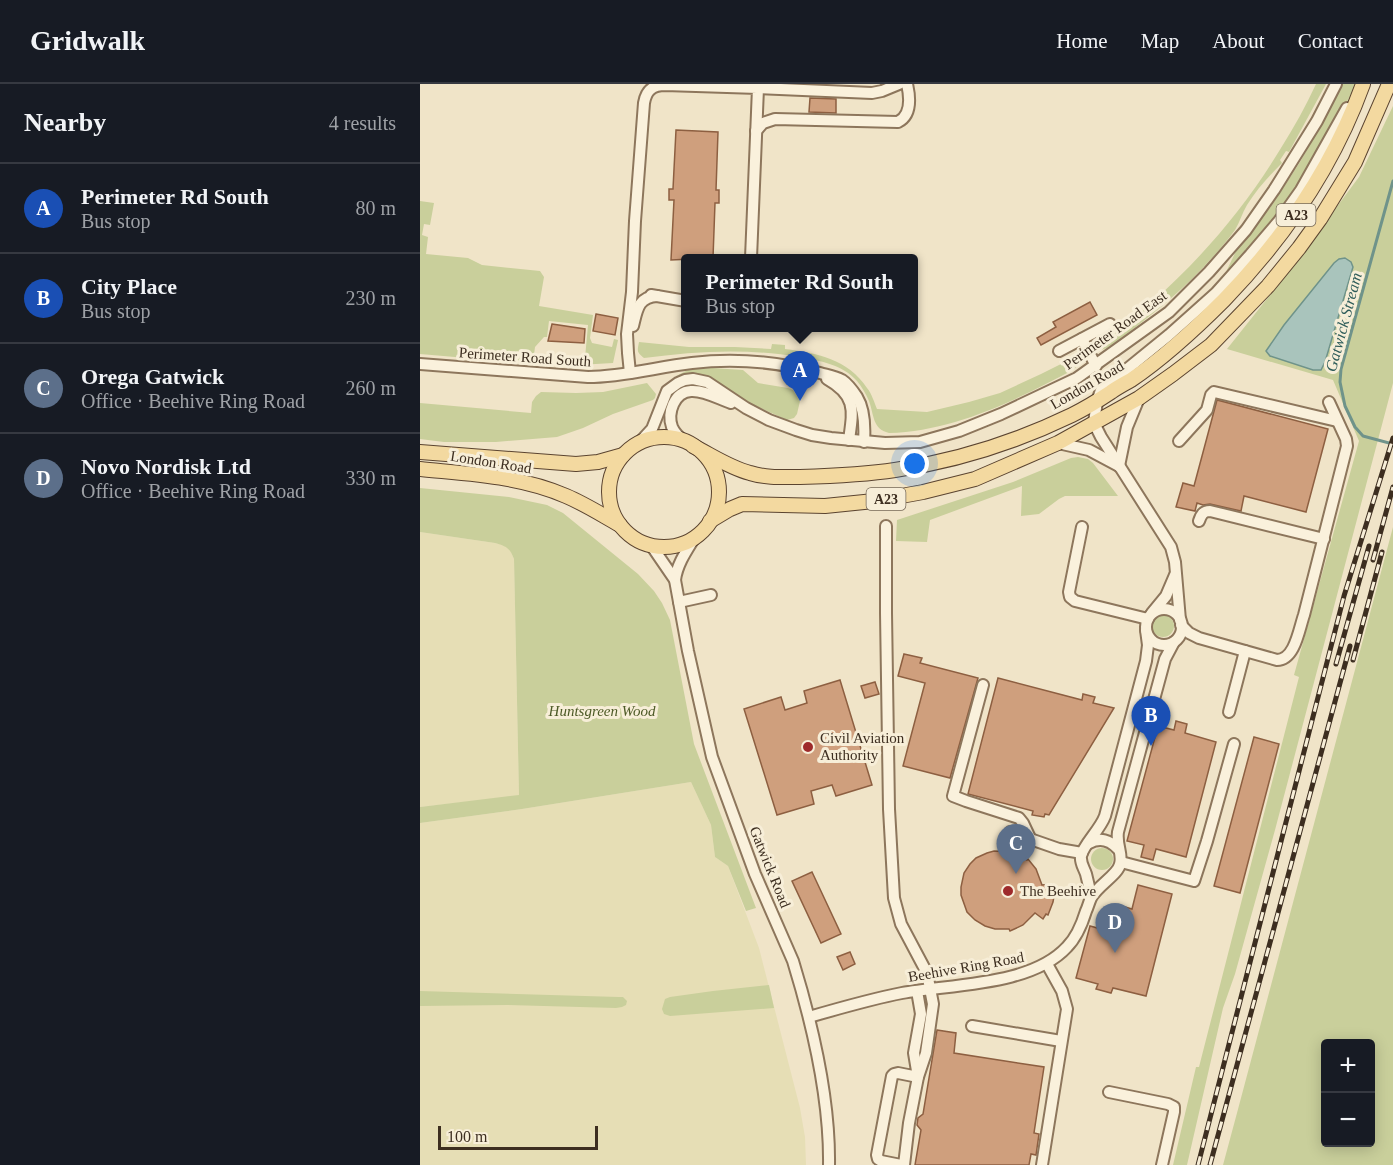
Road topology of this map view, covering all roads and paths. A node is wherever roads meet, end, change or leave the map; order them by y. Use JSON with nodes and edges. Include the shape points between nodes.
{"nodes":[{"id":1,"x":899,"y":84,"type":"edge"},
{"id":2,"x":907,"y":84,"type":"edge"},
{"id":3,"x":1335,"y":84,"type":"edge"},
{"id":4,"x":1361,"y":84,"type":"edge"},
{"id":5,"x":1389,"y":84,"type":"edge"},
{"id":6,"x":758,"y":88,"type":"junction"},
{"id":7,"x":756,"y":131,"type":"junction"},
{"id":8,"x":750,"y":254,"type":"edge"},
{"id":9,"x":632,"y":292,"type":"junction"},
{"id":10,"x":657,"y":296,"type":"junction"},
{"id":11,"x":681,"y":300,"type":"edge"},
{"id":12,"x":1110,"y":324,"type":"dead end"},
{"id":13,"x":1082,"y":339,"type":"junction"},
{"id":14,"x":628,"y":349,"type":"junction"},
{"id":15,"x":1059,"y":351,"type":"dead end"},
{"id":16,"x":770,"y":363,"type":"junction"},
{"id":17,"x":420,"y":364,"type":"edge"},
{"id":18,"x":1096,"y":366,"type":"junction"},
{"id":19,"x":630,"y":373,"type":"junction"},
{"id":20,"x":1139,"y":398,"type":"junction"},
{"id":21,"x":1097,"y":401,"type":"junction"},
{"id":22,"x":1329,"y":402,"type":"dead end"},
{"id":23,"x":746,"y":408,"type":"junction"},
{"id":24,"x":1338,"y":422,"type":"junction"},
{"id":25,"x":1094,"y":423,"type":"junction"},
{"id":26,"x":849,"y":441,"type":"junction"},
{"id":27,"x":1179,"y":441,"type":"dead end"},
{"id":28,"x":640,"y":442,"type":"junction"},
{"id":29,"x":864,"y":442,"type":"junction"},
{"id":30,"x":689,"y":443,"type":"junction"},
{"id":31,"x":1058,"y":443,"type":"junction"},
{"id":32,"x":420,"y":452,"type":"edge"},
{"id":33,"x":623,"y":455,"type":"junction"},
{"id":34,"x":1119,"y":466,"type":"junction"},
{"id":35,"x":420,"y":469,"type":"edge"},
{"id":36,"x":710,"y":521,"type":"junction"},
{"id":37,"x":1199,"y":521,"type":"dead end"},
{"id":38,"x":620,"y":525,"type":"junction"},
{"id":39,"x":886,"y":526,"type":"dead end"},
{"id":40,"x":1082,"y":527,"type":"dead end"},
{"id":41,"x":695,"y":537,"type":"junction"},
{"id":42,"x":1324,"y":539,"type":"junction"},
{"id":43,"x":651,"y":545,"type":"junction"},
{"id":44,"x":1176,"y":570,"type":"junction"},
{"id":45,"x":675,"y":580,"type":"junction"},
{"id":46,"x":711,"y":595,"type":"dead end"},
{"id":47,"x":679,"y":602,"type":"junction"},
{"id":48,"x":1148,"y":622,"type":"junction"},
{"id":49,"x":1181,"y":622,"type":"junction"},
{"id":50,"x":1175,"y":640,"type":"junction"},
{"id":51,"x":1204,"y":640,"type":"junction"},
{"id":52,"x":1245,"y":651,"type":"junction"},
{"id":53,"x":984,"y":685,"type":"dead end"},
{"id":54,"x":1229,"y":712,"type":"dead end"},
{"id":55,"x":1234,"y":744,"type":"dead end"},
{"id":56,"x":1010,"y":832,"type":"dead end"},
{"id":57,"x":1030,"y":838,"type":"junction"},
{"id":58,"x":1118,"y":849,"type":"junction"},
{"id":59,"x":1084,"y":850,"type":"junction"},
{"id":60,"x":1121,"y":862,"type":"junction"},
{"id":61,"x":1085,"y":871,"type":"junction"},
{"id":62,"x":1109,"y":878,"type":"junction"},
{"id":63,"x":1091,"y":897,"type":"junction"},
{"id":64,"x":1047,"y":964,"type":"junction"},
{"id":65,"x":930,"y":988,"type":"junction"},
{"id":66,"x":917,"y":991,"type":"junction"},
{"id":67,"x":809,"y":1017,"type":"junction"},
{"id":68,"x":972,"y":1026,"type":"dead end"},
{"id":69,"x":1061,"y":1041,"type":"junction"},
{"id":70,"x":918,"y":1077,"type":"junction"},
{"id":71,"x":1109,"y":1092,"type":"dead end"},
{"id":72,"x":829,"y":1165,"type":"edge"},
{"id":73,"x":903,"y":1165,"type":"edge"},
{"id":74,"x":1042,"y":1165,"type":"edge"},
{"id":75,"x":1162,"y":1165,"type":"edge"}],
"edges":[{"from":1,"to":6,"type":"street","via":[[872,93]]},
{"from":2,"to":7,"type":"street","via":[[908,112],[898,122],[775,119],[763,123]]},
{"from":3,"to":18,"type":"street","name":"Perimeter Road East","via":[[1298,152],[1246,230],[1169,312]]},
{"from":4,"to":21,"type":"main road","name":"London Road","number":"A23","via":[[1350,117],[1313,187],[1257,264],[1178,344]]},
{"from":5,"to":20,"type":"main road","number":"A23","via":[[1355,162],[1299,248],[1210,345]]},
{"from":6,"to":7,"type":"street"},
{"from":6,"to":9,"type":"street","via":[[665,84],[654,86],[647,93]]},
{"from":7,"to":8,"type":"street"},
{"from":9,"to":10,"type":"street"},
{"from":9,"to":14,"type":"street"},
{"from":10,"to":11,"type":"street"},
{"from":10,"to":14,"type":"street","via":[[646,298],[639,305]]},
{"from":12,"to":13,"type":"street"},
{"from":13,"to":15,"type":"street"},
{"from":13,"to":18,"type":"street"},
{"from":14,"to":19,"type":"street"},
{"from":16,"to":19,"type":"street","name":"Perimeter Road South","via":[[704,362]]},
{"from":16,"to":26,"type":"street","name":"Perimeter Road South","via":[[833,382],[852,408]]},
{"from":16,"to":29,"type":"street","name":"Perimeter Road South","via":[[844,382],[860,403]]},
{"from":17,"to":19,"type":"street","name":"Perimeter Road South","via":[[574,377]]},
{"from":18,"to":29,"type":"street","name":"Perimeter Road East","via":[[1046,394],[959,431],[920,442]]},
{"from":20,"to":25,"type":"main road","number":"A23"},
{"from":20,"to":34,"type":"street","via":[[1127,427]]},
{"from":21,"to":25,"type":"street"},
{"from":21,"to":30,"type":"main road","name":"London Road","number":"A23","via":[[1008,443],[924,466],[863,475],[758,475]]},
{"from":22,"to":24,"type":"street"},
{"from":23,"to":26,"type":"street","name":"Perimeter Road East","via":[[807,434]]},
{"from":23,"to":28,"type":"street","name":"Perimeter Road East","via":[[707,382],[685,380],[667,391],[654,426]]},
{"from":23,"to":30,"type":"street","name":"Perimeter Road East","via":[[686,392],[675,400],[670,416],[674,431]]},
{"from":24,"to":27,"type":"street","via":[[1214,392],[1207,410]]},
{"from":24,"to":42,"type":"street","via":[[1347,446]]},
{"from":25,"to":31,"type":"main road","number":"A23"},
{"from":25,"to":34,"type":"street"},
{"from":26,"to":29,"type":"street","name":"Perimeter Road East"},
{"from":28,"to":30,"type":"main road","via":[[662,437]]},
{"from":28,"to":33,"type":"main road"},
{"from":30,"to":36,"type":"main road","via":[[709,459],[717,475],[717,504]]},
{"from":31,"to":34,"type":"street","via":[[1089,450]]},
{"from":31,"to":36,"type":"main road","number":"A23","via":[[975,479],[923,492],[825,506],[742,504]]},
{"from":32,"to":33,"type":"main road","name":"London Road","via":[[576,464]]},
{"from":33,"to":38,"type":"main road","via":[[609,486],[610,504]]},
{"from":34,"to":44,"type":"street","via":[[1169,543]]},
{"from":35,"to":38,"type":"main road","name":"London Road","via":[[537,486],[566,496]]},
{"from":36,"to":41,"type":"main road"},
{"from":37,"to":42,"type":"street","via":[[1210,511]]},
{"from":38,"to":43,"type":"main road","via":[[639,541]]},
{"from":39,"to":65,"type":"street","via":[[889,809],[894,898],[900,924],[923,964]]},
{"from":40,"to":48,"type":"street","via":[[1070,597]]},
{"from":41,"to":43,"type":"main road","via":[[673,546]]},
{"from":41,"to":45,"type":"street","via":[[680,562]]},
{"from":42,"to":52,"type":"street","via":[[1288,656],[1277,660]]},
{"from":43,"to":45,"type":"street","name":"Gatwick Road"},
{"from":44,"to":48,"type":"street","via":[[1169,590]]},
{"from":44,"to":49,"type":"street"},
{"from":45,"to":47,"type":"street","name":"Gatwick Road"},
{"from":46,"to":47,"type":"street"},
{"from":47,"to":67,"type":"street","name":"Gatwick Road","via":[[712,757],[755,874],[793,961]]},
{"from":48,"to":49,"type":"street","via":[[1155,611],[1166,609]]},
{"from":48,"to":50,"type":"street","via":[[1148,636],[1156,644],[1166,645]]},
{"from":48,"to":59,"type":"street","via":[[1146,661],[1105,816]]},
{"from":49,"to":50,"type":"street","via":[[1181,633]]},
{"from":49,"to":51,"type":"street","via":[[1189,633]]},
{"from":50,"to":51,"type":"street"},
{"from":50,"to":58,"type":"street","via":[[1165,659],[1118,832]]},
{"from":51,"to":52,"type":"street"},
{"from":52,"to":54,"type":"street"},
{"from":53,"to":57,"type":"street","via":[[953,796],[1019,819]]},
{"from":55,"to":60,"type":"street","via":[[1194,881]]},
{"from":56,"to":57,"type":"street"},
{"from":57,"to":59,"type":"street","via":[[1059,849]]},
{"from":58,"to":59,"type":"street","via":[[1102,840],[1093,841]]},
{"from":58,"to":60,"type":"street"},
{"from":59,"to":61,"type":"street"},
{"from":60,"to":62,"type":"street","name":"Beehive Ring Road"},
{"from":61,"to":62,"type":"street","via":[[1096,879]]},
{"from":61,"to":63,"type":"street"},
{"from":62,"to":63,"type":"street","name":"Beehive Ring Road"},
{"from":63,"to":64,"type":"street","name":"Beehive Ring Road","via":[[1076,935]]},
{"from":64,"to":65,"type":"street","name":"Beehive Ring Road","via":[[1017,975]]},
{"from":64,"to":69,"type":"street","via":[[1066,1004]]},
{"from":65,"to":66,"type":"street","name":"Beehive Ring Road"},
{"from":65,"to":70,"type":"street","via":[[932,1013]]},
{"from":66,"to":67,"type":"street","name":"Beehive Ring Road"},
{"from":66,"to":70,"type":"street","via":[[921,1014],[914,1053]]},
{"from":67,"to":72,"type":"street","name":"Gatwick Road","via":[[824,1098]]},
{"from":68,"to":69,"type":"street"},
{"from":69,"to":74,"type":"street"},
{"from":70,"to":73,"type":"street"},
{"from":70,"to":73,"type":"street","via":[[896,1074],[892,1078],[878,1157]]},
{"from":71,"to":75,"type":"street","via":[[1174,1107]]}]}
